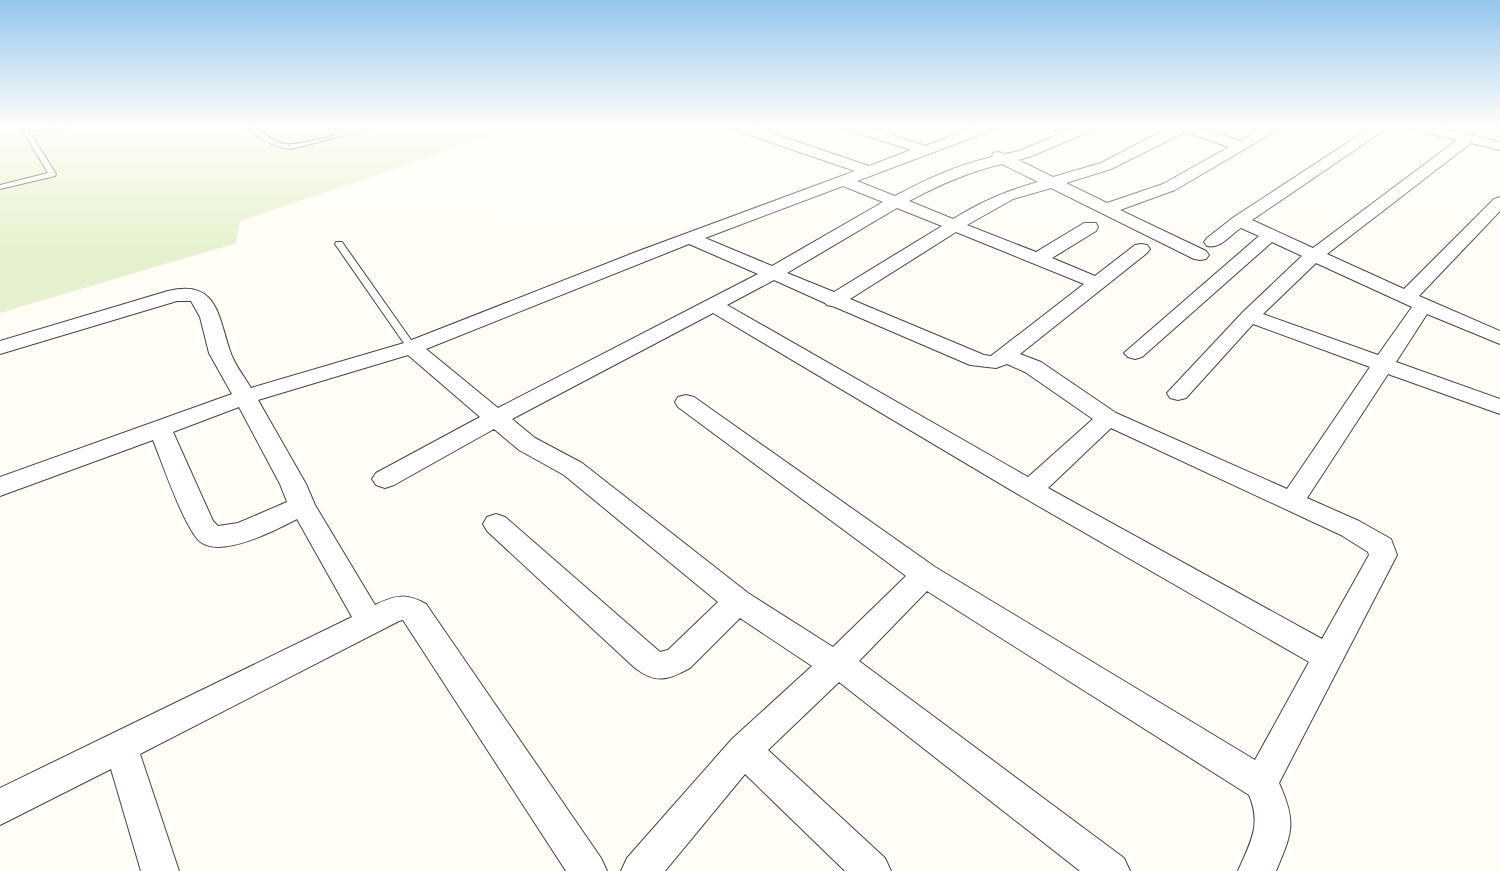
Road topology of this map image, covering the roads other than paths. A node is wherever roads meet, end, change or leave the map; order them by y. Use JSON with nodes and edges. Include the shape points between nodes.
{"nodes":[{"id":1,"x":48,"y":167,"type":"edge"},
{"id":2,"x":857,"y":167,"type":"edge"},
{"id":3,"x":882,"y":167,"type":"edge"},
{"id":4,"x":971,"y":167,"type":"edge"},
{"id":5,"x":1019,"y":167,"type":"edge"},
{"id":6,"x":1104,"y":167,"type":"edge"},
{"id":7,"x":1205,"y":167,"type":"edge"},
{"id":8,"x":1322,"y":167,"type":"edge"},
{"id":9,"x":1431,"y":167,"type":"edge"},
{"id":10,"x":870,"y":171,"type":"junction"},
{"id":11,"x":844,"y":181,"type":"junction"},
{"id":12,"x":1052,"y":183,"type":"junction"},
{"id":13,"x":0,"y":187,"type":"edge"},
{"id":14,"x":896,"y":202,"type":"junction"},
{"id":15,"x":1500,"y":202,"type":"edge"},
{"id":16,"x":1106,"y":209,"type":"junction"},
{"id":17,"x":1240,"y":221,"type":"junction"},
{"id":18,"x":954,"y":226,"type":"junction"},
{"id":19,"x":1090,"y":227,"type":"dead end"},
{"id":20,"x":1270,"y":235,"type":"junction"},
{"id":21,"x":689,"y":238,"type":"junction"},
{"id":22,"x":1213,"y":242,"type":"dead end"},
{"id":23,"x":339,"y":244,"type":"dead end"},
{"id":24,"x":1141,"y":249,"type":"dead end"},
{"id":25,"x":1314,"y":255,"type":"junction"},
{"id":26,"x":1200,"y":256,"type":"dead end"},
{"id":27,"x":1038,"y":259,"type":"junction"},
{"id":28,"x":772,"y":274,"type":"junction"},
{"id":29,"x":1097,"y":284,"type":"junction"},
{"id":30,"x":834,"y":301,"type":"junction"},
{"id":31,"x":1415,"y":301,"type":"junction"},
{"id":32,"x":713,"y":305,"type":"junction"},
{"id":33,"x":1250,"y":316,"type":"junction"},
{"id":34,"x":1500,"y":338,"type":"edge"},
{"id":35,"x":411,"y":347,"type":"junction"},
{"id":36,"x":0,"y":348,"type":"edge"},
{"id":37,"x":1135,"y":353,"type":"dead end"},
{"id":38,"x":1005,"y":355,"type":"junction"},
{"id":39,"x":1384,"y":365,"type":"junction"},
{"id":40,"x":1178,"y":394,"type":"dead end"},
{"id":41,"x":245,"y":397,"type":"junction"},
{"id":42,"x":686,"y":402,"type":"dead end"},
{"id":43,"x":1500,"y":407,"type":"edge"},
{"id":44,"x":496,"y":418,"type":"junction"},
{"id":45,"x":1108,"y":418,"type":"junction"},
{"id":46,"x":160,"y":428,"type":"junction"},
{"id":47,"x":385,"y":479,"type":"dead end"},
{"id":48,"x":0,"y":487,"type":"edge"},
{"id":49,"x":1030,"y":490,"type":"junction"},
{"id":50,"x":1292,"y":502,"type":"junction"},
{"id":51,"x":302,"y":506,"type":"junction"},
{"id":52,"x":496,"y":524,"type":"dead end"},
{"id":53,"x":925,"y":575,"type":"junction"},
{"id":54,"x":738,"y":601,"type":"junction"},
{"id":55,"x":370,"y":622,"type":"junction"},
{"id":56,"x":1328,"y":657,"type":"junction"},
{"id":57,"x":836,"y":664,"type":"junction"},
{"id":58,"x":121,"y":746,"type":"junction"},
{"id":59,"x":744,"y":750,"type":"junction"},
{"id":60,"x":1261,"y":783,"type":"junction"},
{"id":61,"x":0,"y":807,"type":"edge"},
{"id":62,"x":160,"y":871,"type":"edge"},
{"id":63,"x":588,"y":871,"type":"edge"},
{"id":64,"x":640,"y":871,"type":"edge"},
{"id":65,"x":872,"y":871,"type":"edge"},
{"id":66,"x":1111,"y":871,"type":"edge"},
{"id":67,"x":1257,"y":871,"type":"edge"}],
"edges":[{"from":1,"to":13,"type":"lane","via":[[52,174]]},
{"from":2,"to":10,"type":"street"},
{"from":3,"to":10,"type":"street"},
{"from":4,"to":14,"type":"street","via":[[936,180]]},
{"from":5,"to":12,"type":"street"},
{"from":6,"to":12,"type":"street"},
{"from":7,"to":16,"type":"street","via":[[1169,187]]},
{"from":8,"to":17,"type":"street"},
{"from":9,"to":25,"type":"street"},
{"from":10,"to":11,"type":"street"},
{"from":11,"to":14,"type":"street"},
{"from":11,"to":21,"type":"street"},
{"from":12,"to":16,"type":"street"},
{"from":12,"to":18,"type":"street","via":[[1006,196]]},
{"from":14,"to":18,"type":"street"},
{"from":14,"to":28,"type":"street"},
{"from":15,"to":31,"type":"street"},
{"from":16,"to":26,"type":"street"},
{"from":17,"to":20,"type":"street"},
{"from":17,"to":22,"type":"street"},
{"from":18,"to":27,"type":"street"},
{"from":18,"to":30,"type":"street"},
{"from":19,"to":27,"type":"street"},
{"from":20,"to":25,"type":"street"},
{"from":20,"to":37,"type":"street"},
{"from":21,"to":28,"type":"street"},
{"from":21,"to":35,"type":"street"},
{"from":23,"to":35,"type":"lane"},
{"from":24,"to":29,"type":"street"},
{"from":25,"to":31,"type":"street"},
{"from":25,"to":33,"type":"street"},
{"from":27,"to":29,"type":"street"},
{"from":28,"to":30,"type":"street"},
{"from":28,"to":32,"type":"street"},
{"from":29,"to":38,"type":"street"},
{"from":30,"to":38,"type":"street","via":[[984,361],[996,362]]},
{"from":31,"to":34,"type":"street"},
{"from":31,"to":39,"type":"street"},
{"from":32,"to":44,"type":"street"},
{"from":32,"to":49,"type":"street"},
{"from":33,"to":39,"type":"street"},
{"from":33,"to":40,"type":"street"},
{"from":35,"to":41,"type":"street"},
{"from":35,"to":44,"type":"street"},
{"from":36,"to":41,"type":"street","via":[[175,294],[190,294],[199,297],[210,317],[220,353]]},
{"from":38,"to":45,"type":"street","via":[[1033,367]]},
{"from":39,"to":43,"type":"street"},
{"from":39,"to":50,"type":"street"},
{"from":41,"to":46,"type":"street"},
{"from":41,"to":51,"type":"street"},
{"from":42,"to":53,"type":"street"},
{"from":44,"to":47,"type":"street"},
{"from":44,"to":54,"type":"street","via":[[527,444],[573,469]]},
{"from":45,"to":49,"type":"street"},
{"from":45,"to":50,"type":"street"},
{"from":46,"to":48,"type":"street"},
{"from":46,"to":51,"type":"street","via":[[202,526],[210,536],[234,535]]},
{"from":49,"to":56,"type":"street"},
{"from":50,"to":56,"type":"street","via":[[1381,546],[1383,555]]},
{"from":51,"to":55,"type":"street"},
{"from":52,"to":54,"type":"street","via":[[656,666],[679,659]]},
{"from":53,"to":57,"type":"street"},
{"from":53,"to":60,"type":"street"},
{"from":54,"to":57,"type":"street"},
{"from":55,"to":58,"type":"street"},
{"from":55,"to":63,"type":"street","via":[[395,609],[407,608],[416,613]]},
{"from":56,"to":60,"type":"street"},
{"from":57,"to":59,"type":"street"},
{"from":57,"to":66,"type":"street","via":[[854,674]]},
{"from":58,"to":61,"type":"street"},
{"from":58,"to":62,"type":"street"},
{"from":59,"to":64,"type":"street"},
{"from":59,"to":65,"type":"street"},
{"from":60,"to":67,"type":"street","via":[[1275,814],[1275,828]]}]}
